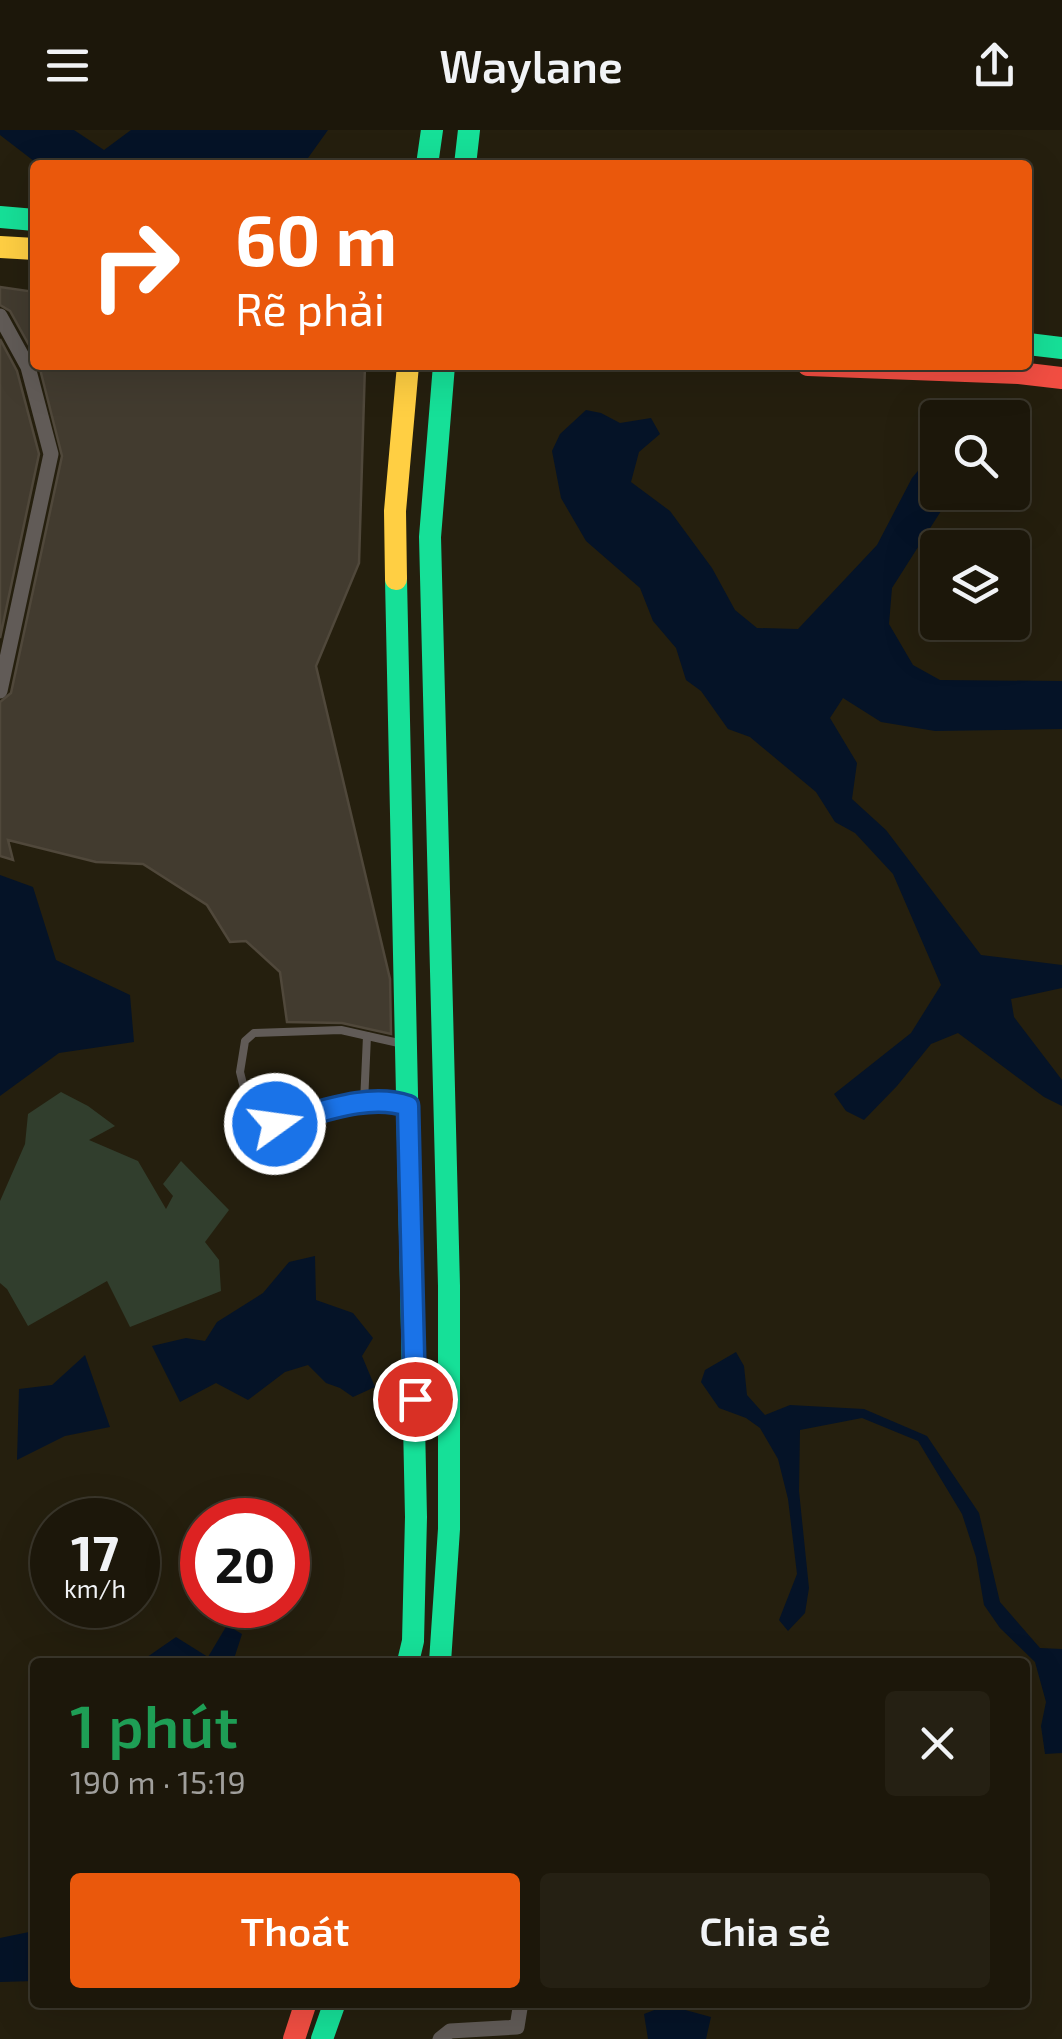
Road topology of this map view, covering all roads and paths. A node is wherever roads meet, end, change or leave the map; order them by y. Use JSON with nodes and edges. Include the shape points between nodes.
{"nodes":[{"id":1,"x":432,"y":130,"type":"edge"},
{"id":2,"x":470,"y":130,"type":"edge"},
{"id":3,"x":428,"y":160,"type":"edge"},
{"id":4,"x":466,"y":160,"type":"edge"},
{"id":5,"x":0,"y":217,"type":"edge"},
{"id":6,"x":30,"y":220,"type":"edge"},
{"id":7,"x":0,"y":246,"type":"edge"},
{"id":8,"x":30,"y":249,"type":"edge"},
{"id":9,"x":0,"y":316,"type":"edge"},
{"id":10,"x":1032,"y":344,"type":"edge"},
{"id":11,"x":1062,"y":348,"type":"edge"},
{"id":12,"x":408,"y":370,"type":"edge"},
{"id":13,"x":444,"y":370,"type":"edge"},
{"id":14,"x":940,"y":370,"type":"edge"},
{"id":15,"x":1062,"y":378,"type":"edge"},
{"id":16,"x":0,"y":692,"type":"edge"},
{"id":17,"x":367,"y":1036,"type":"junction"},
{"id":18,"x":407,"y":1046,"type":"junction"},
{"id":19,"x":364,"y":1103,"type":"junction"},
{"id":20,"x":408,"y":1106,"type":"junction"},
{"id":21,"x":413,"y":1281,"type":"junction"},
{"id":22,"x":449,"y":1286,"type":"junction"},
{"id":23,"x":409,"y":1658,"type":"edge"},
{"id":24,"x":440,"y":1658,"type":"edge"},
{"id":25,"x":304,"y":2008,"type":"edge"},
{"id":26,"x":333,"y":2008,"type":"edge"},
{"id":27,"x":520,"y":2008,"type":"edge"},
{"id":28,"x":294,"y":2039,"type":"edge"},
{"id":29,"x":322,"y":2039,"type":"edge"},
{"id":30,"x":440,"y":2039,"type":"edge"}],
"edges":[{"from":1,"to":3,"type":"main road"},
{"from":2,"to":4,"type":"main road"},
{"from":5,"to":6,"type":"main road"},
{"from":7,"to":8,"type":"main road"},
{"from":9,"to":16,"type":"street","via":[[28,367],[51,454]]},
{"from":10,"to":11,"type":"main road"},
{"from":12,"to":18,"type":"main road","via":[[395,511]]},
{"from":13,"to":22,"type":"main road","via":[[430,537]]},
{"from":14,"to":15,"type":"main road"},
{"from":17,"to":18,"type":"lane"},
{"from":17,"to":19,"type":"lane"},
{"from":17,"to":19,"type":"lane","via":[[341,1030],[254,1033],[245,1041],[240,1072],[252,1120],[260,1124]]},
{"from":18,"to":20,"type":"main road"},
{"from":19,"to":20,"type":"lane"},
{"from":20,"to":21,"type":"main road"},
{"from":21,"to":22,"type":"main road"},
{"from":21,"to":23,"type":"main road","via":[[416,1518]]},
{"from":22,"to":24,"type":"main road","via":[[449,1529]]},
{"from":25,"to":28,"type":"main road"},
{"from":26,"to":29,"type":"main road"},
{"from":27,"to":30,"type":"street","via":[[517,2027],[450,2031]]}]}
